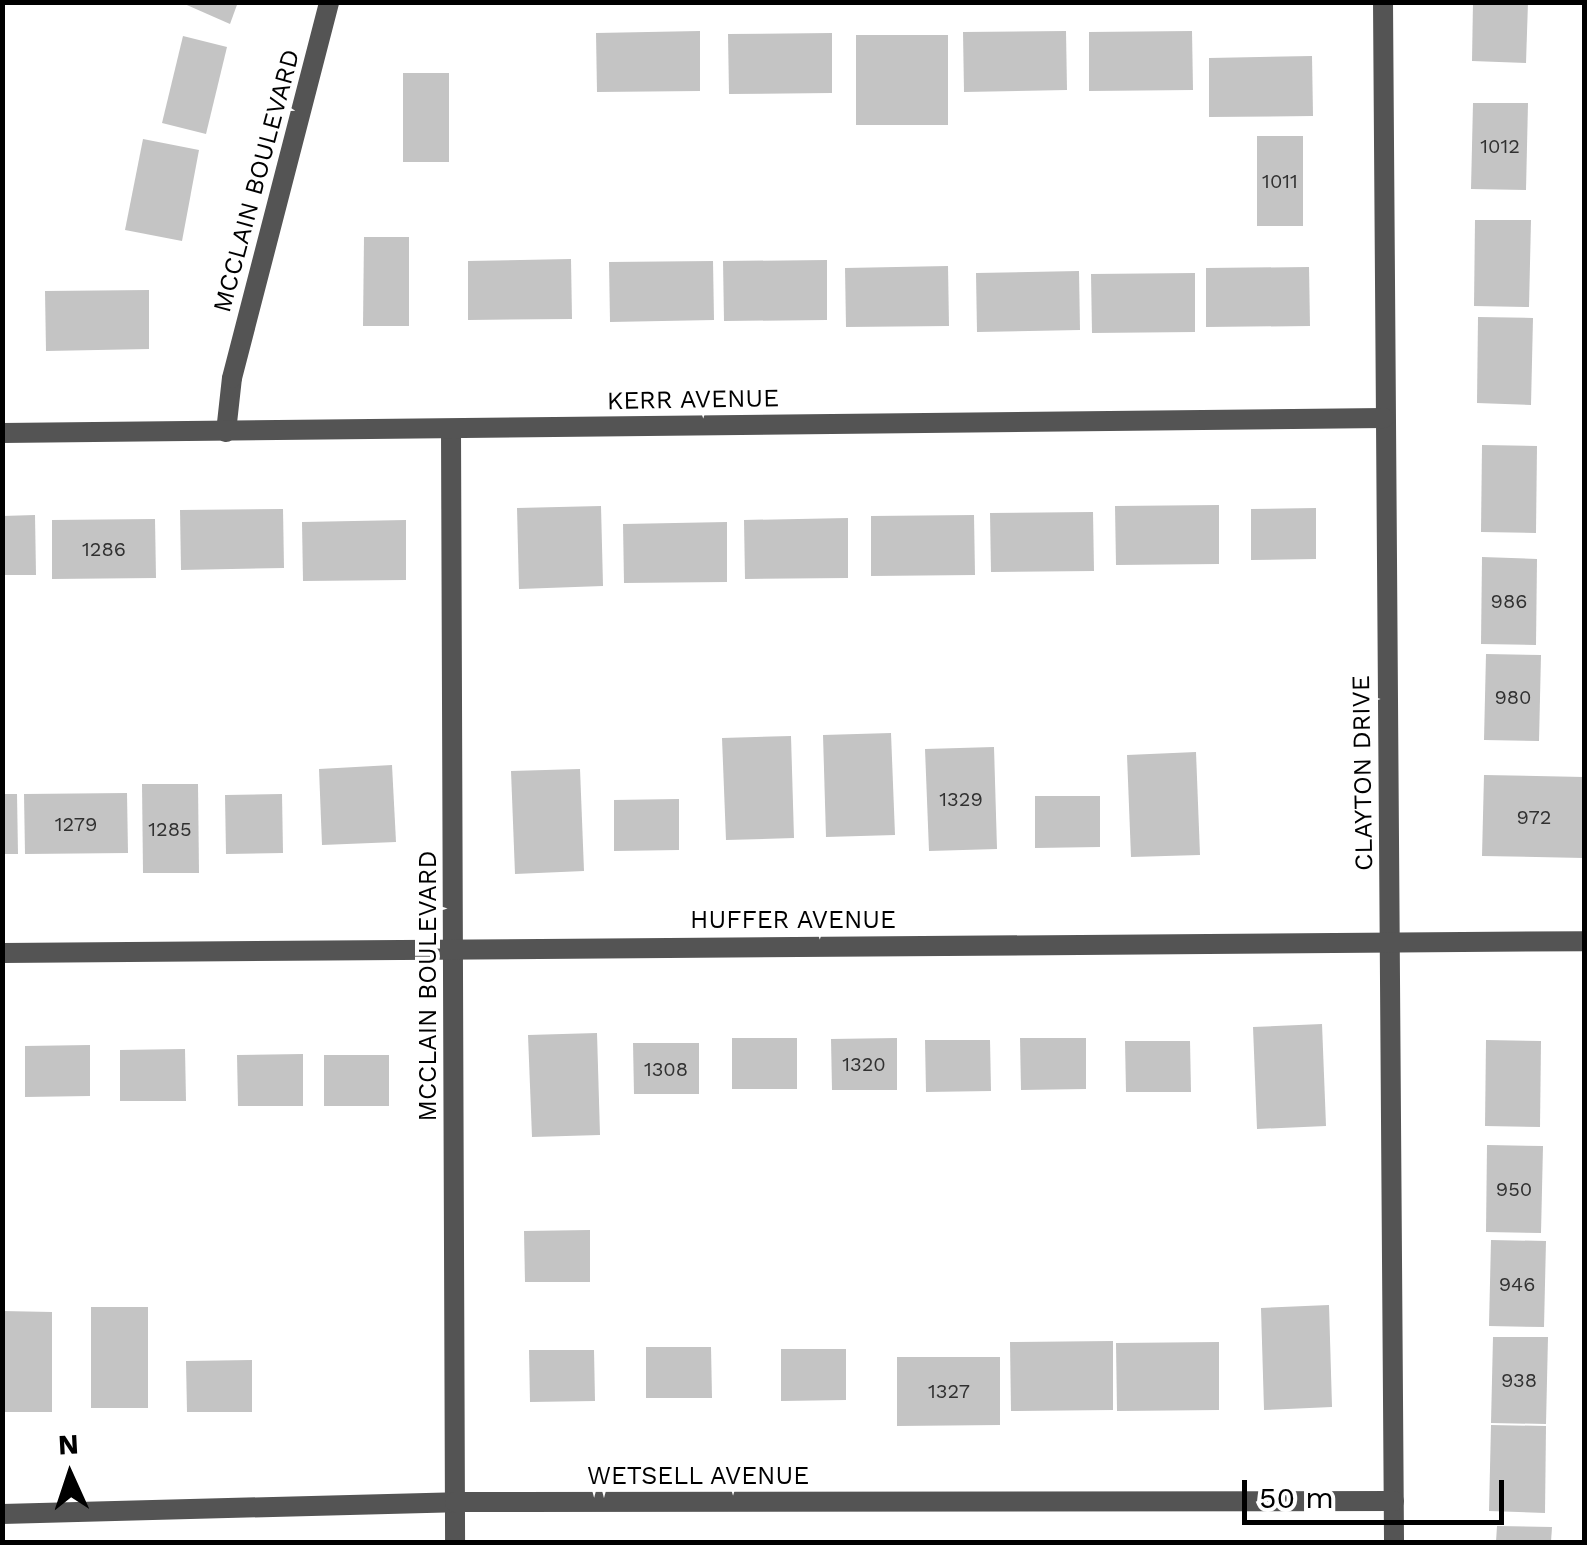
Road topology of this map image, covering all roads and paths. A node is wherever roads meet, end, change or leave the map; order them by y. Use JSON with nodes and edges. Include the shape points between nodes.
{"nodes":[{"id":1,"x":329,"y":2,"type":"edge"},
{"id":2,"x":1383,"y":2,"type":"edge"},
{"id":3,"x":1384,"y":418,"type":"junction"},
{"id":4,"x":451,"y":429,"type":"junction"},
{"id":5,"x":226,"y":432,"type":"junction"},
{"id":6,"x":2,"y":433,"type":"edge"},
{"id":7,"x":1584,"y":941,"type":"edge"},
{"id":8,"x":1390,"y":942,"type":"junction"},
{"id":9,"x":454,"y":946,"type":"junction"},
{"id":10,"x":2,"y":954,"type":"edge"},
{"id":11,"x":1394,"y":1501,"type":"junction"},
{"id":12,"x":455,"y":1502,"type":"junction"},
{"id":13,"x":2,"y":1514,"type":"edge"},
{"id":14,"x":455,"y":1542,"type":"edge"},
{"id":15,"x":1394,"y":1542,"type":"edge"}],
"edges":[{"from":1,"to":5,"type":"street","name":"MCCLAIN BOULEVARD","via":[[232,378]]},
{"from":2,"to":3,"type":"street","name":"CLAYTON DRIVE"},
{"from":3,"to":4,"type":"street","name":"KERR AVENUE"},
{"from":3,"to":8,"type":"street","name":"CLAYTON DRIVE"},
{"from":4,"to":5,"type":"street","name":"KERR AVENUE"},
{"from":4,"to":9,"type":"street","name":"MCCLAIN BOULEVARD"},
{"from":5,"to":6,"type":"street","name":"KERR AVENUE"},
{"from":7,"to":8,"type":"street","name":"HUFFER AVENUE"},
{"from":8,"to":9,"type":"street","name":"HUFFER AVENUE"},
{"from":8,"to":11,"type":"street","name":"CLAYTON DRIVE"},
{"from":9,"to":10,"type":"street","name":"HUFFER AVENUE"},
{"from":9,"to":12,"type":"street","name":"MCCLAIN BOULEVARD"},
{"from":11,"to":12,"type":"street","name":"WETSELL AVENUE"},
{"from":11,"to":15,"type":"street","name":"CLAYTON DRIVE"},
{"from":12,"to":13,"type":"street","name":"WETSELL AVENUE"},
{"from":12,"to":14,"type":"street","name":"MCCLAIN BOULEVARD"}]}
